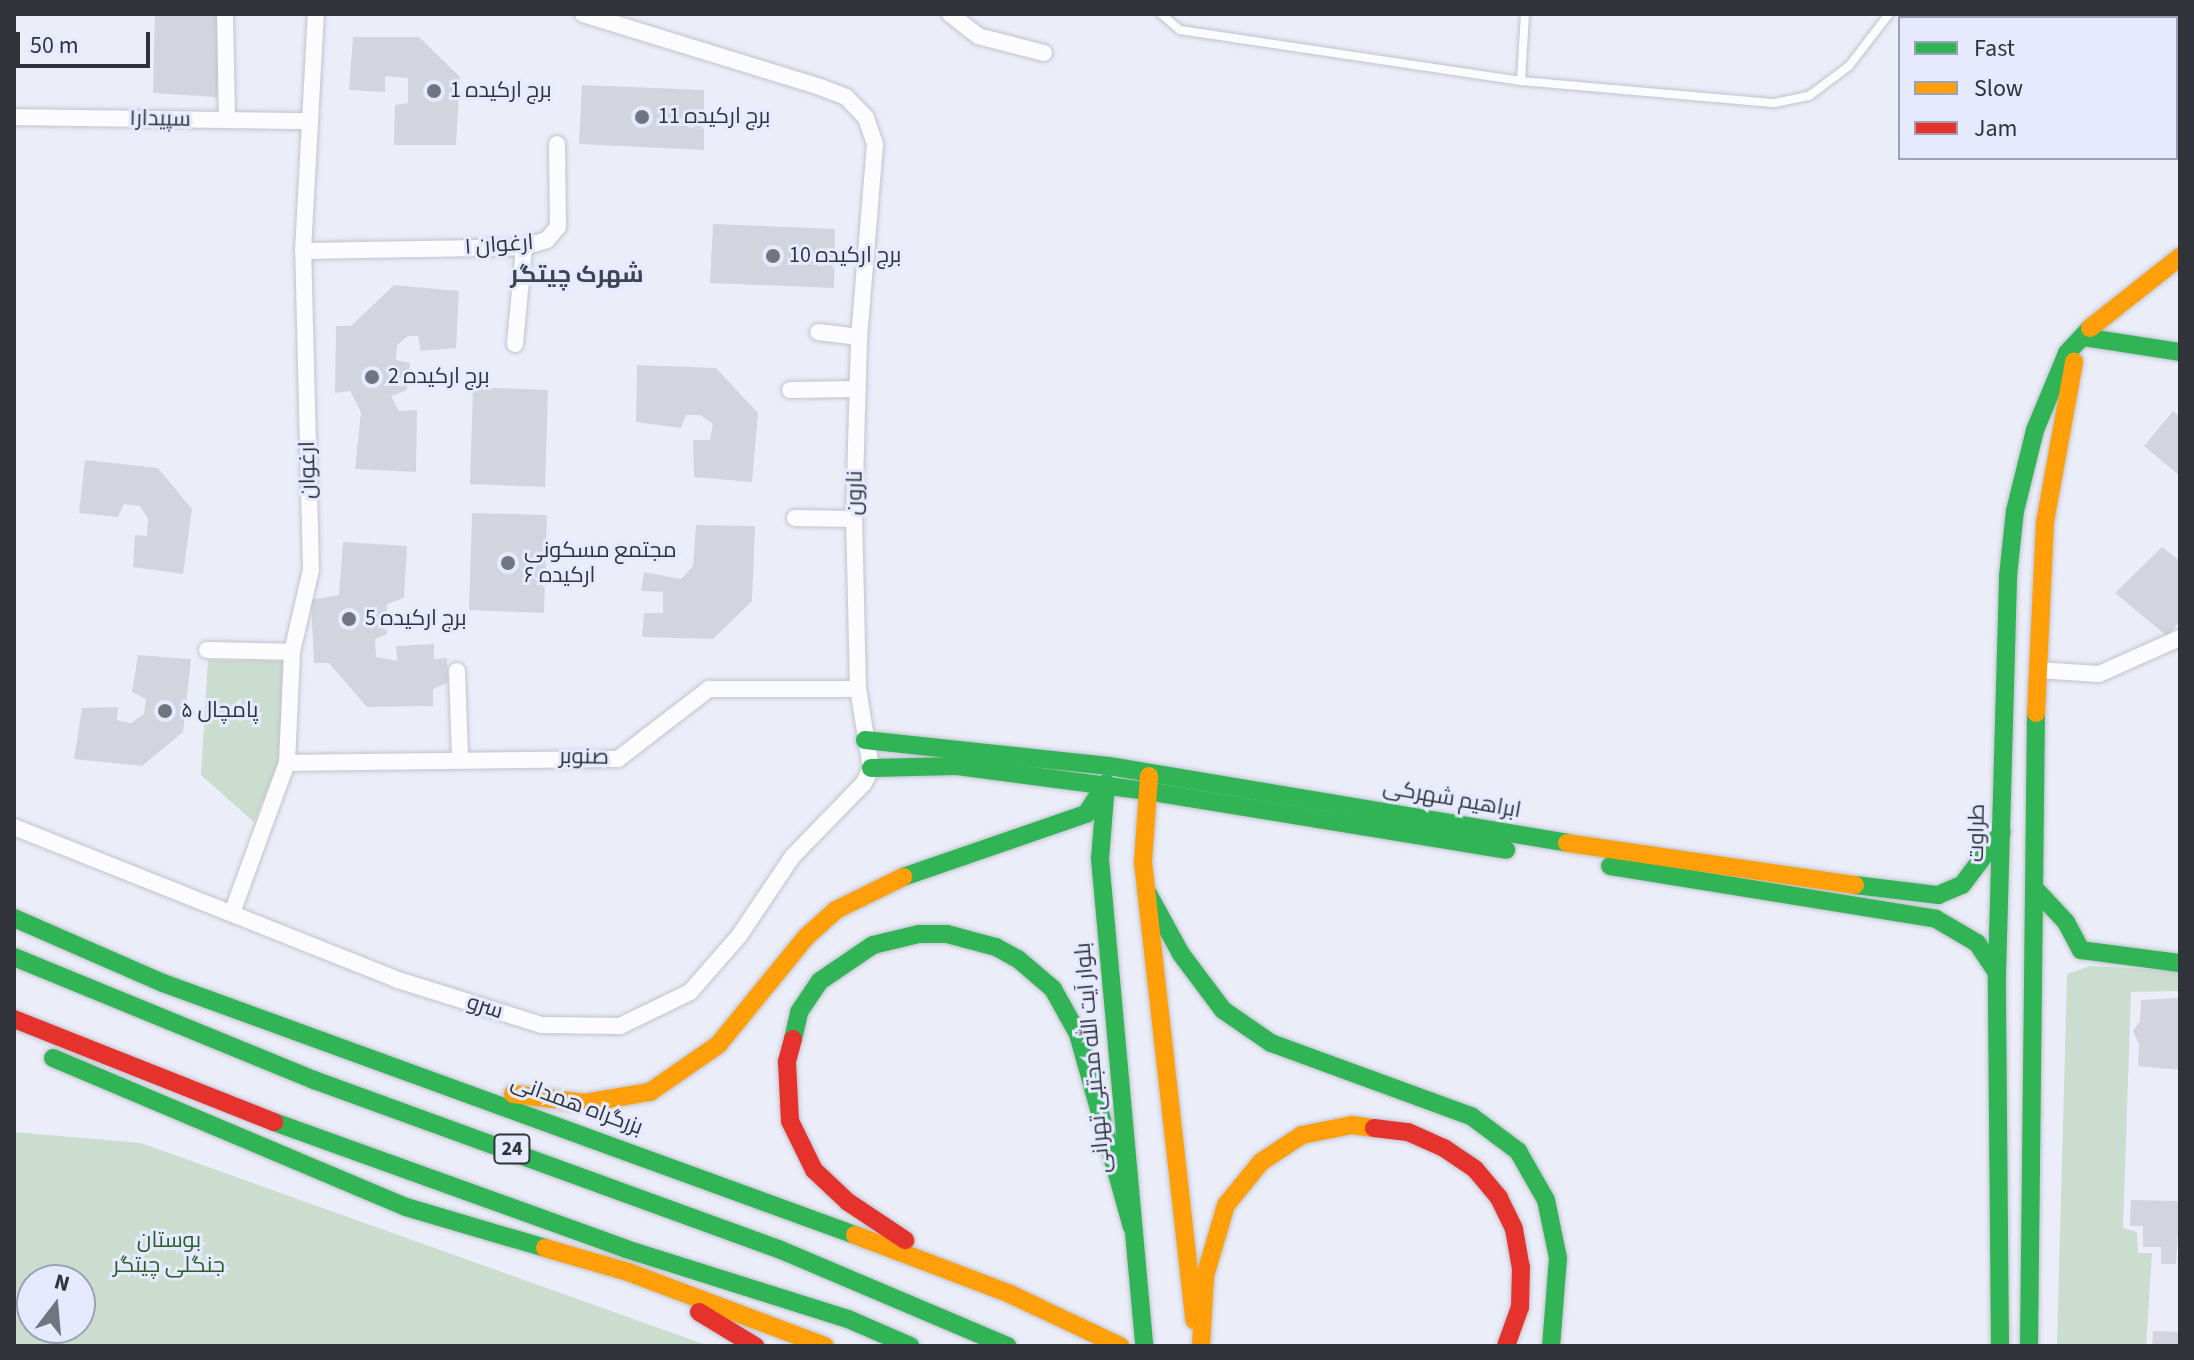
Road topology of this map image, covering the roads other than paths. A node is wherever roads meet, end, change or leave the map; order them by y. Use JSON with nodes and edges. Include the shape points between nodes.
{"nodes":[{"id":1,"x":225,"y":14,"type":"edge"},
{"id":2,"x":316,"y":14,"type":"edge"},
{"id":3,"x":583,"y":14,"type":"edge"},
{"id":4,"x":950,"y":14,"type":"edge"},
{"id":5,"x":1161,"y":14,"type":"edge"},
{"id":6,"x":1525,"y":14,"type":"edge"},
{"id":7,"x":1889,"y":14,"type":"edge"},
{"id":8,"x":1044,"y":53,"type":"dead end"},
{"id":9,"x":1521,"y":81,"type":"junction"},
{"id":10,"x":14,"y":117,"type":"edge"},
{"id":11,"x":227,"y":120,"type":"junction"},
{"id":12,"x":307,"y":121,"type":"junction"},
{"id":13,"x":557,"y":144,"type":"dead end"},
{"id":14,"x":524,"y":247,"type":"junction"},
{"id":15,"x":303,"y":251,"type":"junction"},
{"id":16,"x":2180,"y":257,"type":"edge"},
{"id":17,"x":818,"y":332,"type":"dead end"},
{"id":18,"x":859,"y":337,"type":"junction"},
{"id":19,"x":2083,"y":337,"type":"junction"},
{"id":20,"x":515,"y":344,"type":"dead end"},
{"id":21,"x":2180,"y":352,"type":"edge"},
{"id":22,"x":858,"y":389,"type":"junction"},
{"id":23,"x":790,"y":390,"type":"dead end"},
{"id":24,"x":795,"y":518,"type":"dead end"},
{"id":25,"x":854,"y":519,"type":"junction"},
{"id":26,"x":2180,"y":638,"type":"edge"},
{"id":27,"x":207,"y":650,"type":"dead end"},
{"id":28,"x":292,"y":652,"type":"junction"},
{"id":29,"x":2037,"y":670,"type":"junction"},
{"id":30,"x":457,"y":671,"type":"dead end"},
{"id":31,"x":858,"y":689,"type":"junction"},
{"id":32,"x":2003,"y":693,"type":"junction"},
{"id":33,"x":2036,"y":695,"type":"junction"},
{"id":34,"x":865,"y":740,"type":"junction"},
{"id":35,"x":460,"y":758,"type":"junction"},
{"id":36,"x":287,"y":763,"type":"junction"},
{"id":37,"x":1109,"y":766,"type":"junction"},
{"id":38,"x":871,"y":768,"type":"junction"},
{"id":39,"x":1148,"y":781,"type":"junction"},
{"id":40,"x":1105,"y":785,"type":"junction"},
{"id":41,"x":1102,"y":824,"type":"junction"},
{"id":42,"x":14,"y":827,"type":"edge"},
{"id":43,"x":1145,"y":830,"type":"junction"},
{"id":44,"x":2002,"y":832,"type":"junction"},
{"id":45,"x":1146,"y":890,"type":"junction"},
{"id":46,"x":2036,"y":890,"type":"junction"},
{"id":47,"x":232,"y":913,"type":"junction"},
{"id":48,"x":14,"y":918,"type":"edge"},
{"id":49,"x":14,"y":957,"type":"edge"},
{"id":50,"x":2180,"y":963,"type":"edge"},
{"id":51,"x":1997,"y":973,"type":"junction"},
{"id":52,"x":14,"y":1019,"type":"edge"},
{"id":53,"x":28,"y":1047,"type":"dead end"},
{"id":54,"x":417,"y":1073,"type":"junction"},
{"id":55,"x":1995,"y":1172,"type":"junction"},
{"id":56,"x":2031,"y":1172,"type":"junction"},
{"id":57,"x":1132,"y":1227,"type":"junction"},
{"id":58,"x":628,"y":1272,"type":"junction"},
{"id":59,"x":1010,"y":1294,"type":"junction"},
{"id":60,"x":755,"y":1346,"type":"edge"},
{"id":61,"x":825,"y":1346,"type":"edge"},
{"id":62,"x":910,"y":1346,"type":"edge"},
{"id":63,"x":1007,"y":1346,"type":"edge"},
{"id":64,"x":1120,"y":1346,"type":"edge"},
{"id":65,"x":1144,"y":1346,"type":"edge"},
{"id":66,"x":1199,"y":1346,"type":"edge"},
{"id":67,"x":1506,"y":1346,"type":"edge"},
{"id":68,"x":1551,"y":1346,"type":"edge"},
{"id":69,"x":2000,"y":1346,"type":"edge"},
{"id":70,"x":2029,"y":1346,"type":"edge"}],
"edges":[{"from":1,"to":11,"type":"street"},
{"from":2,"to":12,"type":"street","name":"ارغوان"},
{"from":3,"to":18,"type":"street","name":"نارون","via":[[820,87],[846,97],[866,118],[875,144]]},
{"from":4,"to":8,"type":"street","via":[[978,36]]},
{"from":5,"to":9,"type":"lane","via":[[1180,30]]},
{"from":6,"to":9,"type":"lane"},
{"from":7,"to":9,"type":"lane","via":[[1849,66],[1809,96],[1775,103]]},
{"from":10,"to":11,"type":"street","name":"سپیدار۱"},
{"from":11,"to":12,"type":"street","name":"سپیدار۱"},
{"from":12,"to":15,"type":"street","name":"ارغوان"},
{"from":13,"to":14,"type":"street","name":"ارغوان ۱","via":[[558,227],[547,240]]},
{"from":14,"to":15,"type":"street","name":"ارغوان ۱"},
{"from":14,"to":20,"type":"street"},
{"from":15,"to":28,"type":"street","name":"ارغوان","via":[[311,570]]},
{"from":16,"to":19,"type":"main road","name":"طراوت","via":[[2105,312]]},
{"from":17,"to":18,"type":"street"},
{"from":18,"to":22,"type":"street","name":"نارون"},
{"from":19,"to":21,"type":"main road"},
{"from":19,"to":29,"type":"main road","name":"طراوت","via":[[2050,485]]},
{"from":19,"to":32,"type":"main road","name":"طراوت","via":[[2067,353],[2053,383],[2023,475],[2009,554]]},
{"from":22,"to":23,"type":"street"},
{"from":22,"to":25,"type":"street","name":"نارون"},
{"from":24,"to":25,"type":"street"},
{"from":25,"to":31,"type":"street","name":"نارون"},
{"from":26,"to":29,"type":"street","via":[[2099,674]]},
{"from":27,"to":28,"type":"street"},
{"from":28,"to":36,"type":"street","name":"ارغوان"},
{"from":29,"to":33,"type":"main road","name":"طراوت"},
{"from":30,"to":35,"type":"street"},
{"from":31,"to":34,"type":"street","name":"نارون"},
{"from":31,"to":35,"type":"street","name":"صنوبر","via":[[709,689],[618,759]]},
{"from":32,"to":33,"type":"main road"},
{"from":32,"to":44,"type":"main road","name":"طراوت"},
{"from":33,"to":46,"type":"main road","name":"طراوت"},
{"from":34,"to":37,"type":"main road","name":"ابراهیم شهرکی"},
{"from":34,"to":38,"type":"street","name":"نارون"},
{"from":35,"to":36,"type":"street","name":"صنوبر"},
{"from":36,"to":47,"type":"street","name":"ارغوان"},
{"from":37,"to":39,"type":"main road","name":"ابراهیم شهرکی"},
{"from":37,"to":40,"type":"main road","name":"بلوار آیت الله مجتبی تهرانی"},
{"from":38,"to":40,"type":"main road","name":"ابراهیم شهرکی","via":[[957,766]]},
{"from":38,"to":47,"type":"street","name":"سرو","via":[[864,783],[792,857],[739,936],[690,992],[620,1026],[542,1025],[395,979]]},
{"from":39,"to":40,"type":"main road","name":"ابراهیم شهرکی"},
{"from":39,"to":43,"type":"main road"},
{"from":39,"to":44,"type":"main road","name":"ابراهیم شهرکی","via":[[1938,895],[1962,885]]},
{"from":39,"to":51,"type":"main road","name":"ابراهیم شهرکی","via":[[1915,915],[1955,926],[1977,943]]},
{"from":40,"to":41,"type":"main road","name":"بلوار آیت الله مجتبی تهرانی"},
{"from":40,"to":54,"type":"main road","via":[[1086,814],[928,864],[836,910],[806,937],[718,1045],[650,1092],[584,1103],[530,1098]]},
{"from":41,"to":43,"type":"main road","via":[[1123,817]]},
{"from":41,"to":57,"type":"main road","name":"بلوار آیت الله مجتبی تهرانی","via":[[1100,859]]},
{"from":42,"to":47,"type":"street","name":"سرو"},
{"from":43,"to":45,"type":"main road"},
{"from":44,"to":51,"type":"main road","name":"طراوت"},
{"from":45,"to":66,"type":"main road"},
{"from":45,"to":68,"type":"main road","via":[[1181,954],[1235,1018],[1271,1043],[1471,1116],[1518,1151],[1546,1200],[1558,1258]]},
{"from":46,"to":50,"type":"main road","via":[[2066,922],[2081,950]]},
{"from":46,"to":56,"type":"main road","name":"طراوت"},
{"from":48,"to":54,"type":"main road","name":"بزرگراه همدانی","via":[[163,983]]},
{"from":49,"to":63,"type":"main road","number":"24","via":[[314,1080],[781,1250]]},
{"from":51,"to":55,"type":"main road","name":"طراوت"},
{"from":52,"to":62,"type":"main road","via":[[166,1083],[626,1249],[848,1319]]},
{"from":53,"to":58,"type":"main road","via":[[406,1207]]},
{"from":54,"to":59,"type":"main road","name":"بزرگراه همدانی"},
{"from":55,"to":56,"type":"main road"},
{"from":55,"to":69,"type":"main road","name":"طراوت"},
{"from":56,"to":70,"type":"main road","name":"طراوت"},
{"from":57,"to":59,"type":"main road","via":[[1078,1034],[1067,1010],[1039,976],[996,947],[947,934],[896,938],[853,954],[820,981],[799,1012],[787,1062],[790,1121],[814,1170],[848,1202],[890,1232]]},
{"from":57,"to":65,"type":"main road","name":"بلوار آیت الله مجتبی تهرانی"},
{"from":58,"to":60,"type":"main road"},
{"from":58,"to":61,"type":"main road"},
{"from":59,"to":64,"type":"main road","name":"بزرگراه همدانی"},
{"from":66,"to":67,"type":"main road","via":[[1206,1323],[1205,1276],[1226,1205],[1261,1162],[1302,1135],[1352,1125],[1408,1132],[1444,1148],[1475,1169],[1499,1198],[1514,1229],[1521,1267],[1520,1307]]}]}
